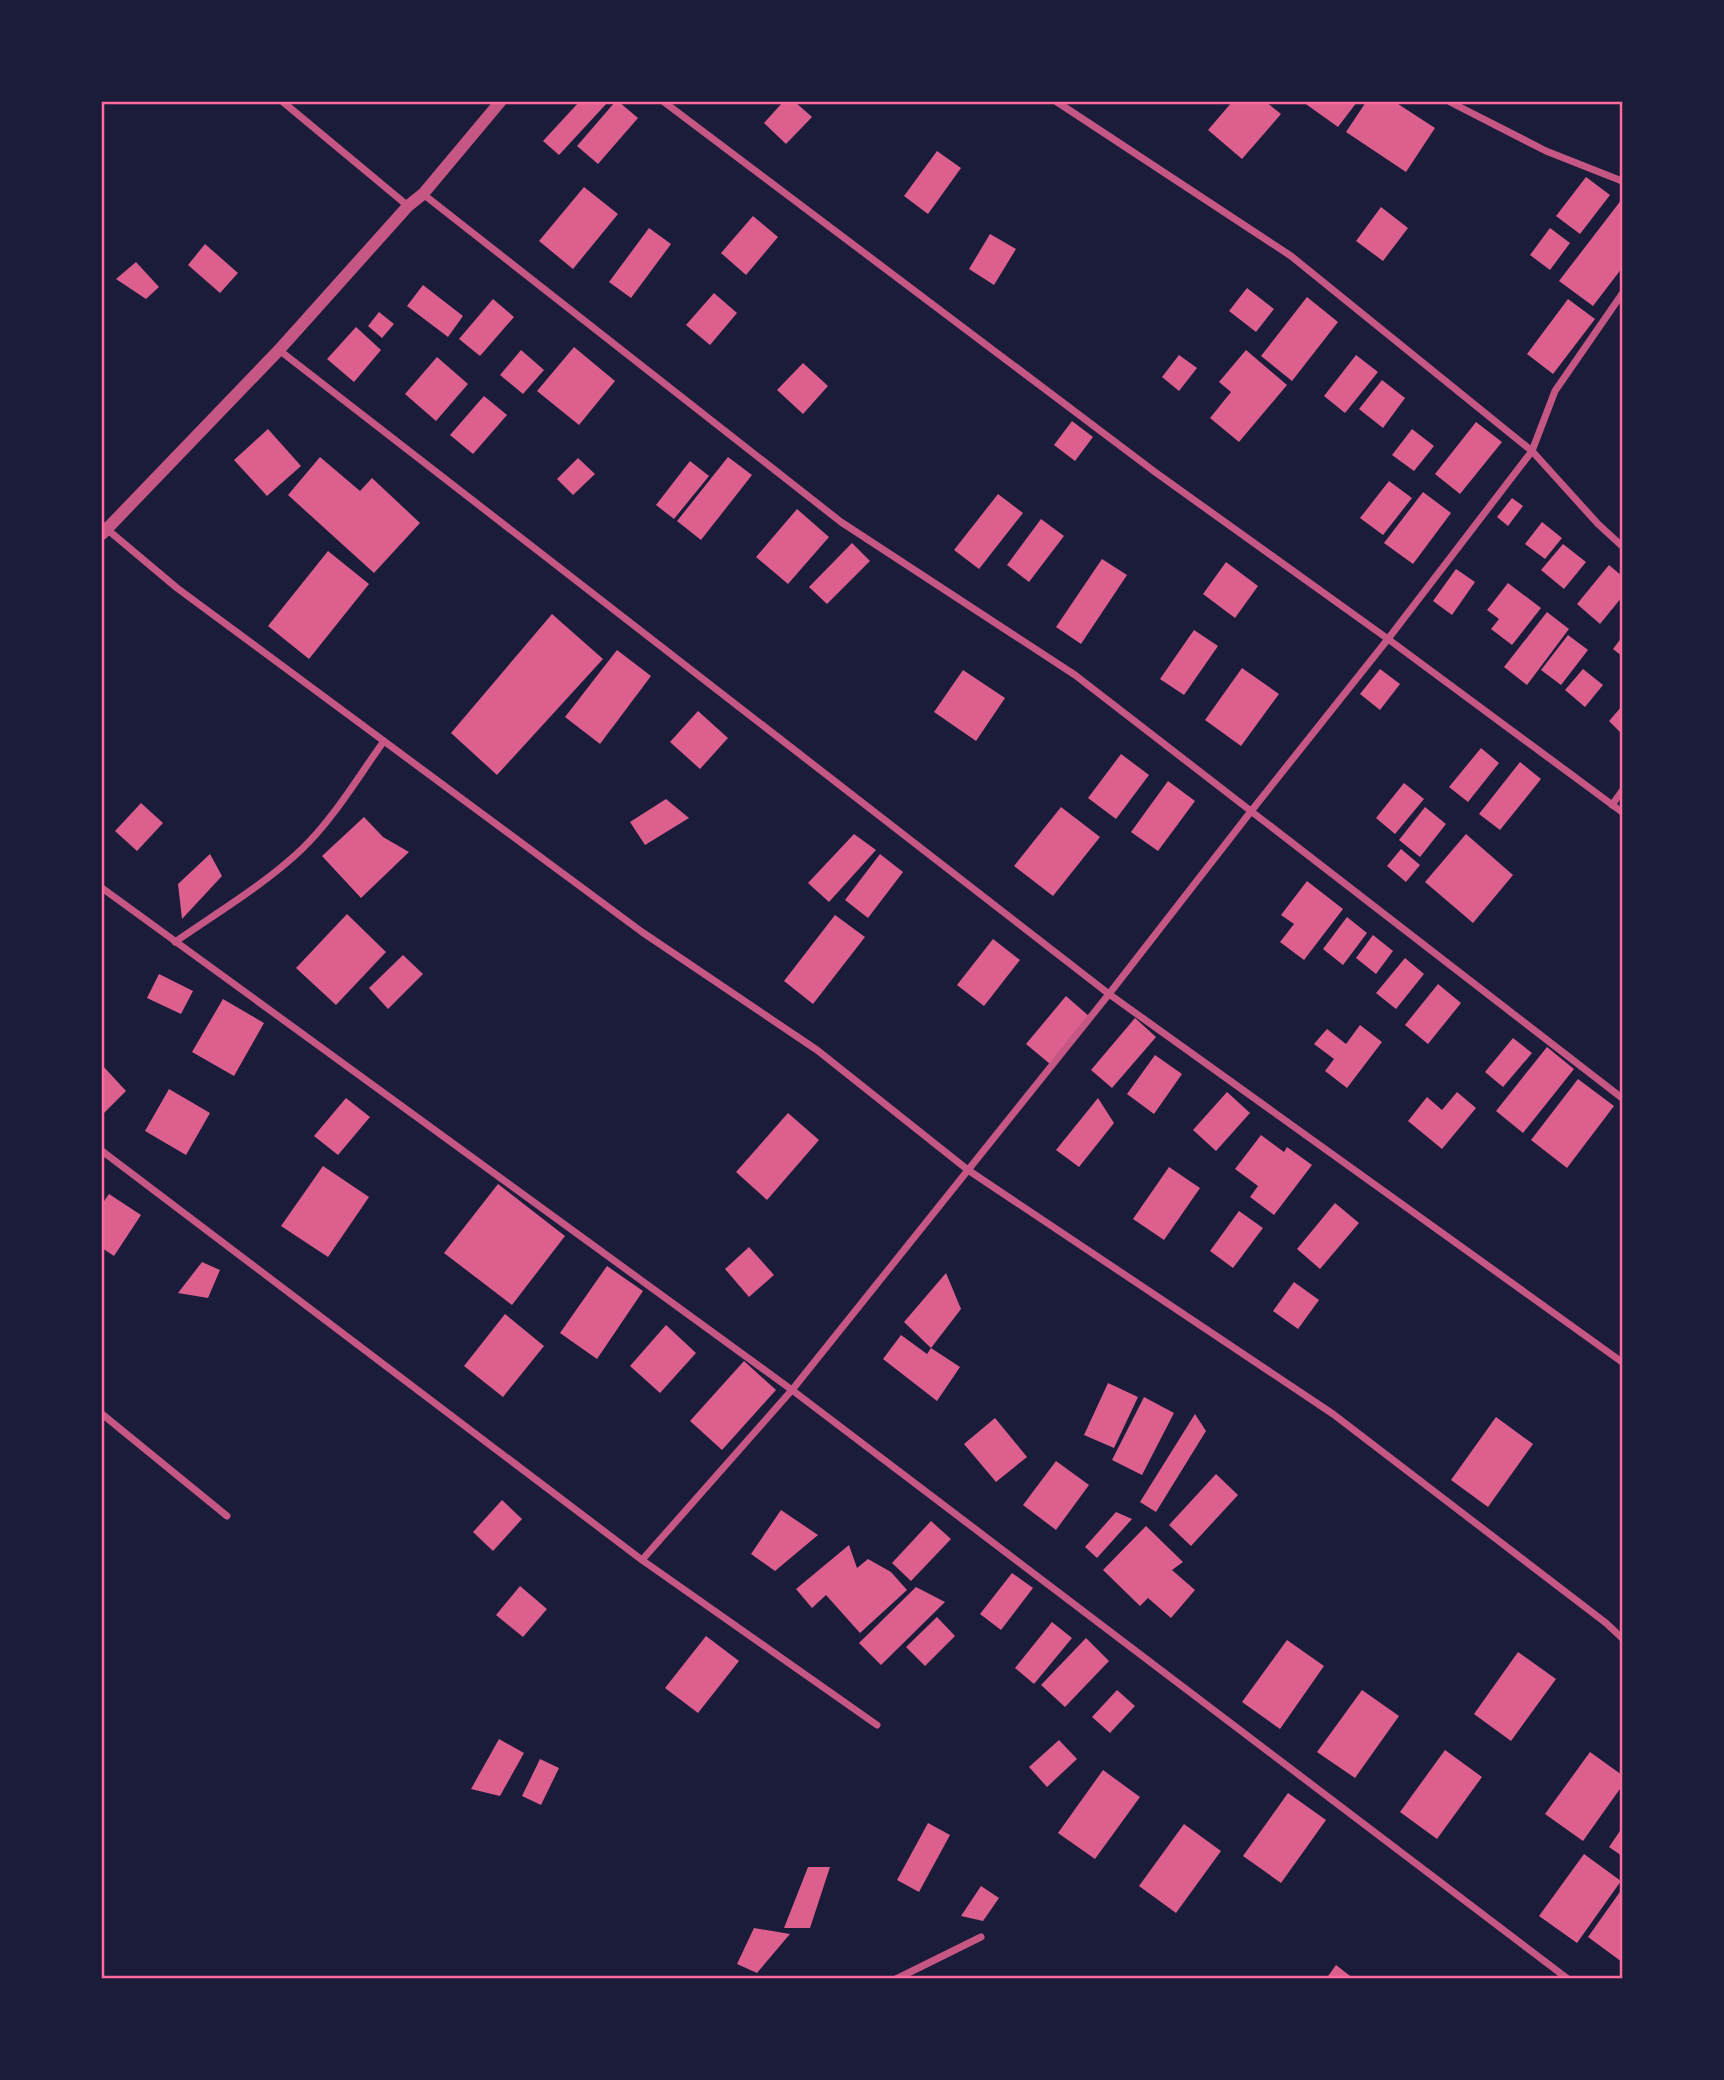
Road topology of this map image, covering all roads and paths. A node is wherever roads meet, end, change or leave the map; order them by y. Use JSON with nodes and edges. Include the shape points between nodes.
{"nodes":[{"id":1,"x":283,"y":102,"type":"edge"},
{"id":2,"x":500,"y":102,"type":"edge"},
{"id":3,"x":664,"y":102,"type":"edge"},
{"id":4,"x":1057,"y":102,"type":"edge"},
{"id":5,"x":1450,"y":102,"type":"edge"},
{"id":6,"x":1622,"y":181,"type":"edge"},
{"id":7,"x":423,"y":194,"type":"junction"},
{"id":8,"x":408,"y":206,"type":"junction"},
{"id":9,"x":1622,"y":294,"type":"edge"},
{"id":10,"x":279,"y":350,"type":"junction"},
{"id":11,"x":1532,"y":451,"type":"junction"},
{"id":12,"x":103,"y":529,"type":"edge"},
{"id":13,"x":1622,"y":546,"type":"edge"},
{"id":14,"x":1388,"y":639,"type":"junction"},
{"id":15,"x":384,"y":741,"type":"junction"},
{"id":16,"x":1622,"y":791,"type":"edge"},
{"id":17,"x":1612,"y":804,"type":"junction"},
{"id":18,"x":1252,"y":810,"type":"junction"},
{"id":19,"x":1622,"y":812,"type":"edge"},
{"id":20,"x":102,"y":888,"type":"edge"},
{"id":21,"x":175,"y":942,"type":"junction"},
{"id":22,"x":1109,"y":994,"type":"junction"},
{"id":23,"x":1622,"y":1098,"type":"edge"},
{"id":24,"x":102,"y":1151,"type":"edge"},
{"id":25,"x":968,"y":1170,"type":"junction"},
{"id":26,"x":1622,"y":1362,"type":"edge"},
{"id":27,"x":792,"y":1390,"type":"junction"},
{"id":28,"x":102,"y":1414,"type":"edge"},
{"id":29,"x":227,"y":1516,"type":"dead end"},
{"id":30,"x":642,"y":1560,"type":"junction"},
{"id":31,"x":1622,"y":1639,"type":"edge"},
{"id":32,"x":877,"y":1725,"type":"dead end"},
{"id":33,"x":981,"y":1937,"type":"dead end"},
{"id":34,"x":897,"y":1979,"type":"edge"},
{"id":35,"x":1569,"y":1979,"type":"edge"}],
"edges":[{"from":1,"to":8,"type":"street"},
{"from":2,"to":7,"type":"street"},
{"from":3,"to":14,"type":"street","via":[[1155,472]]},
{"from":4,"to":11,"type":"street","via":[[1291,256]]},
{"from":5,"to":6,"type":"street","via":[[1546,151]]},
{"from":7,"to":8,"type":"street"},
{"from":7,"to":18,"type":"street","via":[[841,522],[1075,675]]},
{"from":8,"to":10,"type":"street"},
{"from":9,"to":11,"type":"street","via":[[1555,391]]},
{"from":10,"to":12,"type":"street"},
{"from":10,"to":22,"type":"street"},
{"from":11,"to":13,"type":"street"},
{"from":11,"to":14,"type":"street"},
{"from":12,"to":15,"type":"street"},
{"from":14,"to":17,"type":"street"},
{"from":14,"to":18,"type":"street"},
{"from":15,"to":21,"type":"street","via":[[303,848]]},
{"from":15,"to":25,"type":"street","via":[[642,932],[817,1050]]},
{"from":16,"to":17,"type":"street"},
{"from":17,"to":19,"type":"street"},
{"from":18,"to":22,"type":"street"},
{"from":18,"to":23,"type":"street"},
{"from":20,"to":21,"type":"street"},
{"from":21,"to":27,"type":"street"},
{"from":22,"to":25,"type":"street"},
{"from":22,"to":26,"type":"street"},
{"from":24,"to":30,"type":"street"},
{"from":25,"to":27,"type":"street"},
{"from":25,"to":31,"type":"street","via":[[1334,1414]]},
{"from":27,"to":30,"type":"street"},
{"from":27,"to":35,"type":"street"},
{"from":28,"to":29,"type":"street"},
{"from":30,"to":32,"type":"street"},
{"from":33,"to":34,"type":"street"}]}
